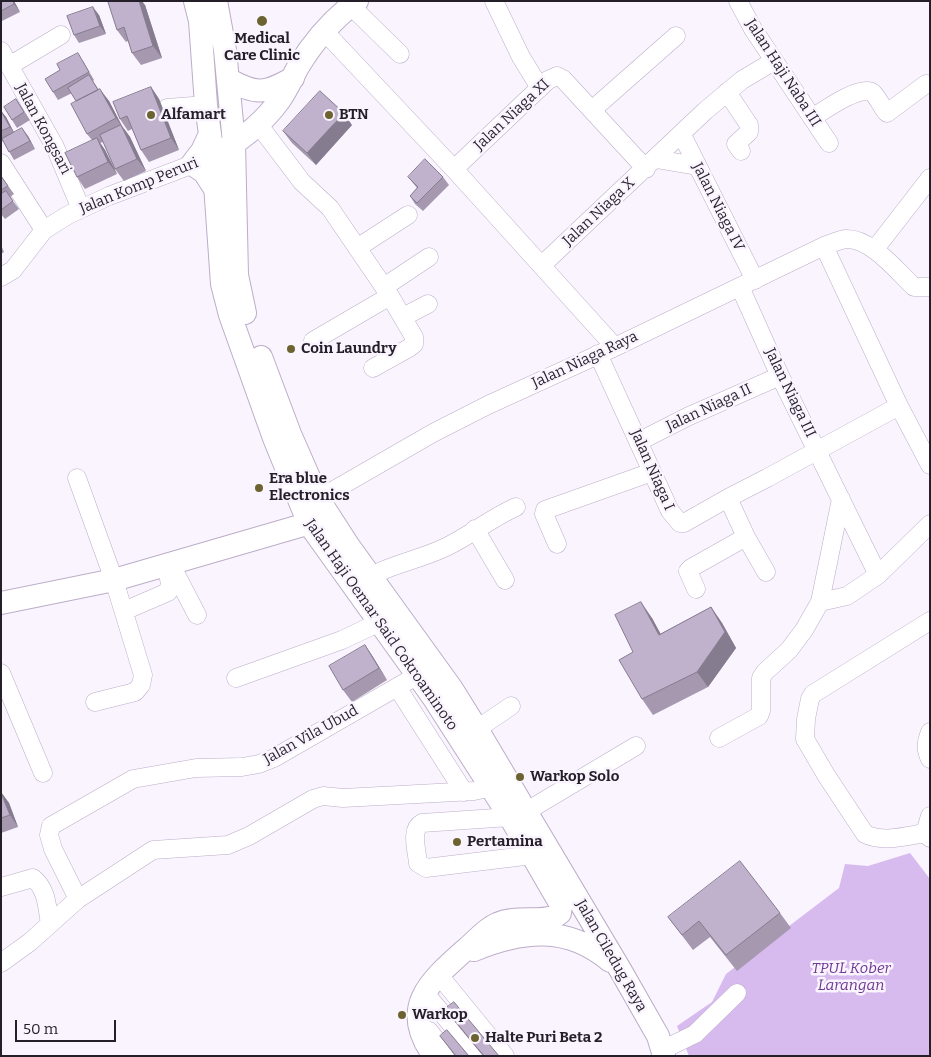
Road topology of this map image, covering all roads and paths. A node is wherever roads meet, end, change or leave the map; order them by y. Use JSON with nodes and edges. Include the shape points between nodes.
{"nodes":[{"id":1,"x":195,"y":1,"type":"edge"},
{"id":2,"x":216,"y":1,"type":"edge"},
{"id":3,"x":494,"y":1,"type":"edge"},
{"id":4,"x":739,"y":2,"type":"edge"},
{"id":5,"x":354,"y":4,"type":"edge"},
{"id":6,"x":324,"y":31,"type":"junction"},
{"id":7,"x":61,"y":35,"type":"dead end"},
{"id":8,"x":676,"y":36,"type":"dead end"},
{"id":9,"x":400,"y":54,"type":"dead end"},
{"id":10,"x":5,"y":59,"type":"edge"},
{"id":11,"x":774,"y":61,"type":"junction"},
{"id":12,"x":293,"y":78,"type":"junction"},
{"id":13,"x":228,"y":79,"type":"junction"},
{"id":14,"x":926,"y":84,"type":"dead end"},
{"id":15,"x":540,"y":88,"type":"junction"},
{"id":16,"x":727,"y":92,"type":"junction"},
{"id":17,"x":206,"y":105,"type":"junction"},
{"id":18,"x":167,"y":108,"type":"dead end"},
{"id":19,"x":592,"y":110,"type":"junction"},
{"id":20,"x":812,"y":118,"type":"junction"},
{"id":21,"x":256,"y":125,"type":"junction"},
{"id":22,"x":682,"y":135,"type":"junction"},
{"id":23,"x":234,"y":143,"type":"junction"},
{"id":24,"x":829,"y":143,"type":"dead end"},
{"id":25,"x":211,"y":145,"type":"junction"},
{"id":26,"x":741,"y":151,"type":"dead end"},
{"id":27,"x":1,"y":163,"type":"edge"},
{"id":28,"x":192,"y":164,"type":"junction"},
{"id":29,"x":651,"y":164,"type":"junction"},
{"id":30,"x":697,"y":166,"type":"junction"},
{"id":31,"x":454,"y":169,"type":"junction"},
{"id":32,"x":930,"y":178,"type":"edge"},
{"id":33,"x":225,"y":190,"type":"junction"},
{"id":34,"x":81,"y":208,"type":"junction"},
{"id":35,"x":408,"y":215,"type":"dead end"},
{"id":36,"x":44,"y":230,"type":"junction"},
{"id":37,"x":824,"y":246,"type":"junction"},
{"id":38,"x":357,"y":248,"type":"junction"},
{"id":39,"x":875,"y":249,"type":"junction"},
{"id":40,"x":429,"y":257,"type":"dead end"},
{"id":41,"x":542,"y":265,"type":"junction"},
{"id":42,"x":1,"y":277,"type":"edge"},
{"id":43,"x":747,"y":283,"type":"junction"},
{"id":44,"x":387,"y":292,"type":"junction"},
{"id":45,"x":928,"y":292,"type":"edge"},
{"id":46,"x":428,"y":304,"type":"dead end"},
{"id":47,"x":403,"y":317,"type":"junction"},
{"id":48,"x":313,"y":341,"type":"dead end"},
{"id":49,"x":615,"y":347,"type":"junction"},
{"id":50,"x":598,"y":354,"type":"junction"},
{"id":51,"x":373,"y":368,"type":"dead end"},
{"id":52,"x":780,"y":376,"type":"junction"},
{"id":53,"x":899,"y":406,"type":"junction"},
{"id":54,"x":638,"y":442,"type":"junction"},
{"id":55,"x":818,"y":449,"type":"junction"},
{"id":56,"x":930,"y":465,"type":"edge"},
{"id":57,"x":652,"y":472,"type":"junction"},
{"id":58,"x":77,"y":478,"type":"dead end"},
{"id":59,"x":728,"y":498,"type":"junction"},
{"id":60,"x":841,"y":499,"type":"junction"},
{"id":61,"x":516,"y":507,"type":"dead end"},
{"id":62,"x":315,"y":512,"type":"junction"},
{"id":63,"x":930,"y":524,"type":"edge"},
{"id":64,"x":475,"y":529,"type":"junction"},
{"id":65,"x":746,"y":537,"type":"junction"},
{"id":66,"x":557,"y":544,"type":"dead end"},
{"id":67,"x":168,"y":565,"type":"junction"},
{"id":68,"x":766,"y":572,"type":"dead end"},
{"id":69,"x":878,"y":575,"type":"junction"},
{"id":70,"x":372,"y":576,"type":"junction"},
{"id":71,"x":114,"y":580,"type":"junction"},
{"id":72,"x":505,"y":580,"type":"dead end"},
{"id":73,"x":696,"y":589,"type":"dead end"},
{"id":74,"x":820,"y":602,"type":"junction"},
{"id":75,"x":1,"y":603,"type":"edge"},
{"id":76,"x":124,"y":611,"type":"junction"},
{"id":77,"x":197,"y":616,"type":"dead end"},
{"id":78,"x":380,"y":622,"type":"junction"},
{"id":79,"x":928,"y":625,"type":"edge"},
{"id":80,"x":1,"y":673,"type":"edge"},
{"id":81,"x":418,"y":675,"type":"junction"},
{"id":82,"x":236,"y":678,"type":"dead end"},
{"id":83,"x":397,"y":687,"type":"junction"},
{"id":84,"x":95,"y":702,"type":"dead end"},
{"id":85,"x":511,"y":706,"type":"dead end"},
{"id":86,"x":477,"y":729,"type":"junction"},
{"id":87,"x":930,"y":732,"type":"edge"},
{"id":88,"x":719,"y":738,"type":"dead end"},
{"id":89,"x":636,"y":746,"type":"dead end"},
{"id":90,"x":930,"y":759,"type":"edge"},
{"id":91,"x":42,"y":773,"type":"dead end"},
{"id":92,"x":500,"y":785,"type":"junction"},
{"id":93,"x":464,"y":792,"type":"junction"},
{"id":94,"x":519,"y":814,"type":"junction"},
{"id":95,"x":930,"y":816,"type":"edge"},
{"id":96,"x":928,"y":836,"type":"edge"},
{"id":97,"x":544,"y":858,"type":"junction"},
{"id":98,"x":1,"y":887,"type":"edge"},
{"id":99,"x":567,"y":898,"type":"junction"},
{"id":100,"x":78,"y":899,"type":"junction"},
{"id":101,"x":50,"y":924,"type":"junction"},
{"id":102,"x":459,"y":956,"type":"junction"},
{"id":103,"x":1,"y":963,"type":"edge"},
{"id":104,"x":621,"y":971,"type":"junction"},
{"id":105,"x":438,"y":974,"type":"junction"},
{"id":106,"x":737,"y":993,"type":"dead end"},
{"id":107,"x":422,"y":1000,"type":"junction"},
{"id":108,"x":663,"y":1053,"type":"edge"},
{"id":109,"x":434,"y":1056,"type":"edge"},
{"id":110,"x":448,"y":1056,"type":"edge"},
{"id":111,"x":478,"y":1056,"type":"edge"},
{"id":112,"x":505,"y":1056,"type":"edge"}],
"edges":[{"from":1,"to":17,"type":"main road","name":"Jalan Haji Oemar Said Cokroaminoto","via":[[200,21]]},
{"from":2,"to":13,"type":"main road","name":"Jalan Haji Oemar Said Cokroaminoto"},
{"from":3,"to":15,"type":"street"},
{"from":4,"to":11,"type":"street","name":"Jalan Haji Naba III"},
{"from":5,"to":6,"type":"main road"},
{"from":5,"to":9,"type":"street"},
{"from":6,"to":12,"type":"main road"},
{"from":6,"to":31,"type":"street"},
{"from":7,"to":10,"type":"street"},
{"from":8,"to":19,"type":"street"},
{"from":10,"to":34,"type":"street","name":"Jalan Kongsari","via":[[55,147]]},
{"from":11,"to":16,"type":"street","name":"Jalan Niaga X"},
{"from":11,"to":20,"type":"street","name":"Jalan Haji Naba III"},
{"from":12,"to":13,"type":"main road","via":[[276,87],[255,91]]},
{"from":12,"to":21,"type":"main road","via":[[278,102]]},
{"from":13,"to":23,"type":"main road","name":"Jalan Haji Oemar Said Cokroaminoto"},
{"from":14,"to":20,"type":"street","via":[[887,113],[874,94],[858,91]]},
{"from":15,"to":19,"type":"street","name":"Jalan Niaga XI","via":[[557,76]]},
{"from":15,"to":31,"type":"street","name":"Jalan Niaga XI"},
{"from":16,"to":22,"type":"street","name":"Jalan Niaga X"},
{"from":16,"to":26,"type":"street","via":[[749,125],[749,132],[736,144]]},
{"from":17,"to":18,"type":"street"},
{"from":17,"to":25,"type":"main road","name":"Jalan Haji Oemar Said Cokroaminoto"},
{"from":19,"to":29,"type":"street","name":"Jalan Niaga XI"},
{"from":20,"to":24,"type":"street","name":"Jalan Haji Naba III"},
{"from":21,"to":23,"type":"main road"},
{"from":21,"to":33,"type":"main road"},
{"from":21,"to":38,"type":"street","via":[[302,182],[330,208]]},
{"from":22,"to":29,"type":"street","name":"Jalan Niaga X"},
{"from":22,"to":30,"type":"street","name":"Jalan Niaga IV"},
{"from":23,"to":25,"type":"main road"},
{"from":23,"to":33,"type":"main road","name":"Jalan Haji Oemar Said Cokroaminoto"},
{"from":25,"to":28,"type":"main road"},
{"from":25,"to":33,"type":"main road","name":"Jalan Haji Oemar Said Cokroaminoto"},
{"from":27,"to":36,"type":"street"},
{"from":28,"to":33,"type":"main road"},
{"from":28,"to":34,"type":"street","name":"Jalan Komp Peruri"},
{"from":29,"to":30,"type":"street"},
{"from":29,"to":41,"type":"street","name":"Jalan Niaga X"},
{"from":30,"to":43,"type":"street","name":"Jalan Niaga IV"},
{"from":31,"to":41,"type":"street"},
{"from":32,"to":39,"type":"street"},
{"from":33,"to":62,"type":"main road","name":"Jalan Haji Oemar Said Cokroaminoto","via":[[241,298]]},
{"from":34,"to":36,"type":"street","name":"Jalan Komp Peruri"},
{"from":35,"to":38,"type":"street"},
{"from":36,"to":42,"type":"street","name":"Jalan Komp Peruri","via":[[12,270]]},
{"from":37,"to":39,"type":"street","name":"Jalan Niaga Raya","via":[[849,239]]},
{"from":37,"to":43,"type":"street","name":"Jalan Niaga Raya"},
{"from":37,"to":53,"type":"street"},
{"from":38,"to":44,"type":"street"},
{"from":39,"to":45,"type":"street","via":[[914,287]]},
{"from":40,"to":44,"type":"street"},
{"from":41,"to":49,"type":"street"},
{"from":43,"to":49,"type":"street","name":"Jalan Niaga Raya"},
{"from":43,"to":52,"type":"street","name":"Jalan Niaga III"},
{"from":44,"to":47,"type":"street"},
{"from":44,"to":48,"type":"street"},
{"from":46,"to":47,"type":"street"},
{"from":47,"to":51,"type":"street","via":[[414,337],[414,344]]},
{"from":49,"to":50,"type":"street","name":"Jalan Niaga Raya"},
{"from":50,"to":54,"type":"street","name":"Jalan Niaga I"},
{"from":50,"to":62,"type":"street","name":"Jalan Niaga Raya","via":[[433,433],[360,474]]},
{"from":52,"to":54,"type":"street","name":"Jalan Niaga II"},
{"from":52,"to":55,"type":"street","name":"Jalan Niaga III"},
{"from":53,"to":55,"type":"street","name":"Jalan Niaga I"},
{"from":53,"to":56,"type":"street"},
{"from":54,"to":57,"type":"street","name":"Jalan Niaga I"},
{"from":55,"to":59,"type":"street","name":"Jalan Niaga I"},
{"from":55,"to":60,"type":"street","name":"Jalan Niaga III"},
{"from":57,"to":59,"type":"street","name":"Jalan Niaga I","via":[[672,516],[680,523]]},
{"from":57,"to":66,"type":"street","via":[[545,510]]},
{"from":58,"to":71,"type":"street"},
{"from":59,"to":65,"type":"street"},
{"from":60,"to":69,"type":"street","name":"Jalan Niaga III"},
{"from":60,"to":74,"type":"street"},
{"from":61,"to":64,"type":"street"},
{"from":62,"to":67,"type":"main road"},
{"from":62,"to":70,"type":"main road","name":"Jalan Haji Oemar Said Cokroaminoto"},
{"from":62,"to":78,"type":"main road","name":"Jalan Haji Oemar Said Cokroaminoto"},
{"from":63,"to":69,"type":"street"},
{"from":64,"to":70,"type":"street","via":[[444,548],[388,567]]},
{"from":64,"to":72,"type":"street"},
{"from":65,"to":68,"type":"street"},
{"from":65,"to":73,"type":"street","via":[[688,571]]},
{"from":67,"to":71,"type":"main road"},
{"from":67,"to":76,"type":"street","via":[[168,592]]},
{"from":67,"to":77,"type":"street"},
{"from":69,"to":74,"type":"street","via":[[847,596]]},
{"from":70,"to":86,"type":"main road","name":"Jalan Haji Oemar Said Cokroaminoto"},
{"from":71,"to":75,"type":"main road"},
{"from":71,"to":76,"type":"street"},
{"from":74,"to":88,"type":"street","via":[[789,650],[761,678],[759,716]]},
{"from":76,"to":84,"type":"street","via":[[143,675],[141,685],[135,692]]},
{"from":78,"to":81,"type":"main road","name":"Jalan Haji Oemar Said Cokroaminoto"},
{"from":78,"to":82,"type":"street","via":[[342,640]]},
{"from":79,"to":96,"type":"street","via":[[813,694],[806,719],[805,739],[865,834],[874,838]]},
{"from":80,"to":91,"type":"street"},
{"from":81,"to":83,"type":"street","name":"Jalan Vila Ubud"},
{"from":81,"to":92,"type":"main road","name":"Jalan Haji Oemar Said Cokroaminoto"},
{"from":83,"to":93,"type":"street"},
{"from":83,"to":100,"type":"street","name":"Jalan Vila Ubud","via":[[274,758],[242,767],[196,768],[133,779],[51,826],[48,835],[53,849]]},
{"from":85,"to":86,"type":"street"},
{"from":86,"to":92,"type":"main road","name":"Jalan Haji Oemar Said Cokroaminoto"},
{"from":87,"to":90,"type":"street","via":[[926,741]]},
{"from":89,"to":94,"type":"street"},
{"from":92,"to":93,"type":"street"},
{"from":92,"to":94,"type":"main road","name":"Jalan Haji Oemar Said Cokroaminoto"},
{"from":93,"to":100,"type":"street","via":[[344,798],[322,796],[228,845],[153,850]]},
{"from":94,"to":97,"type":"main road","name":"Jalan Haji Oemar Said Cokroaminoto"},
{"from":94,"to":97,"type":"street","via":[[422,823],[415,830],[418,863],[426,868]]},
{"from":95,"to":96,"type":"street"},
{"from":97,"to":99,"type":"main road","name":"Jalan Ciledug Raya"},
{"from":98,"to":101,"type":"street","via":[[32,878],[40,883]]},
{"from":99,"to":102,"type":"main road","via":[[556,916],[498,924]]},
{"from":99,"to":104,"type":"main road","name":"Jalan Ciledug Raya"},
{"from":100,"to":101,"type":"street"},
{"from":101,"to":103,"type":"street"},
{"from":102,"to":104,"type":"main road","via":[[505,938],[549,934],[589,946]]},
{"from":102,"to":105,"type":"main road"},
{"from":104,"to":108,"type":"main road","name":"Jalan Ciledug Raya","via":[[658,1036]]},
{"from":105,"to":107,"type":"main road"},
{"from":105,"to":112,"type":"street"},
{"from":106,"to":108,"type":"street","via":[[695,1034]]},
{"from":107,"to":109,"type":"main road","via":[[420,1024]]},
{"from":107,"to":110,"type":"street","via":[[426,1026]]},
{"from":107,"to":111,"type":"street"}]}
